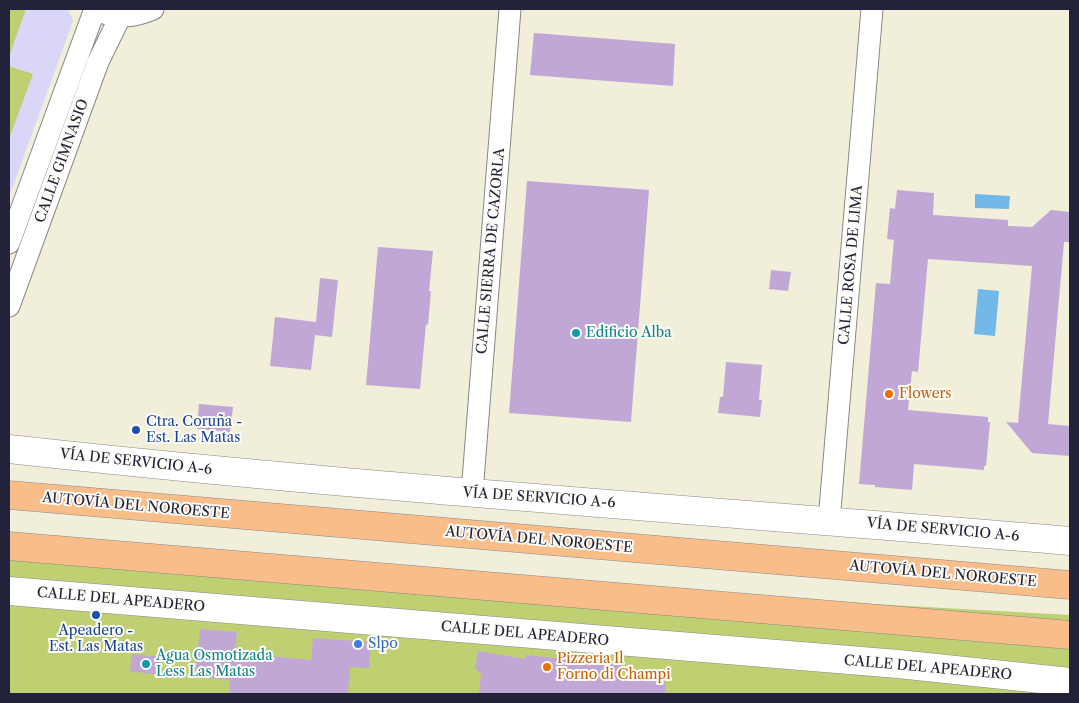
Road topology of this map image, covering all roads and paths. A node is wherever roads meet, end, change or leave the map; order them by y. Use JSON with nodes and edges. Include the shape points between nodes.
{"nodes":[{"id":1,"x":95,"y":9,"type":"edge"},
{"id":2,"x":153,"y":9,"type":"edge"},
{"id":3,"x":510,"y":9,"type":"edge"},
{"id":4,"x":872,"y":9,"type":"edge"},
{"id":5,"x":120,"y":17,"type":"junction"},
{"id":6,"x":9,"y":243,"type":"edge"},
{"id":7,"x":9,"y":306,"type":"edge"},
{"id":8,"x":9,"y":449,"type":"edge"},
{"id":9,"x":472,"y":493,"type":"junction"},
{"id":10,"x":9,"y":495,"type":"edge"},
{"id":11,"x":829,"y":521,"type":"junction"},
{"id":12,"x":1070,"y":541,"type":"edge"},
{"id":13,"x":9,"y":546,"type":"edge"},
{"id":14,"x":1070,"y":585,"type":"edge"},
{"id":15,"x":9,"y":591,"type":"edge"},
{"id":16,"x":927,"y":622,"type":"junction"},
{"id":17,"x":1070,"y":635,"type":"edge"},
{"id":18,"x":1070,"y":646,"type":"edge"},
{"id":19,"x":1070,"y":682,"type":"edge"}],
"edges":[{"from":1,"to":5,"type":"street"},
{"from":1,"to":6,"type":"street","name":"CALLE GIMNASIO"},
{"from":2,"to":5,"type":"street","via":[[137,16]]},
{"from":3,"to":9,"type":"street","name":"CALLE SIERRA DE CAZORLA"},
{"from":4,"to":11,"type":"street","name":"CALLE ROSA DE LIMA"},
{"from":5,"to":7,"type":"street","name":"CALLE GIMNASIO","via":[[98,62]]},
{"from":8,"to":9,"type":"street","name":"VÍA DE SERVICIO A-6"},
{"from":9,"to":11,"type":"street","name":"VÍA DE SERVICIO A-6"},
{"from":10,"to":14,"type":"highway","name":"AUTOVÍA DEL NOROESTE"},
{"from":11,"to":12,"type":"street","name":"VÍA DE SERVICIO A-6"},
{"from":13,"to":16,"type":"highway"},
{"from":15,"to":19,"type":"street","name":"CALLE DEL APEADERO"},
{"from":16,"to":17,"type":"highway"},
{"from":16,"to":18,"type":"highway"}]}
